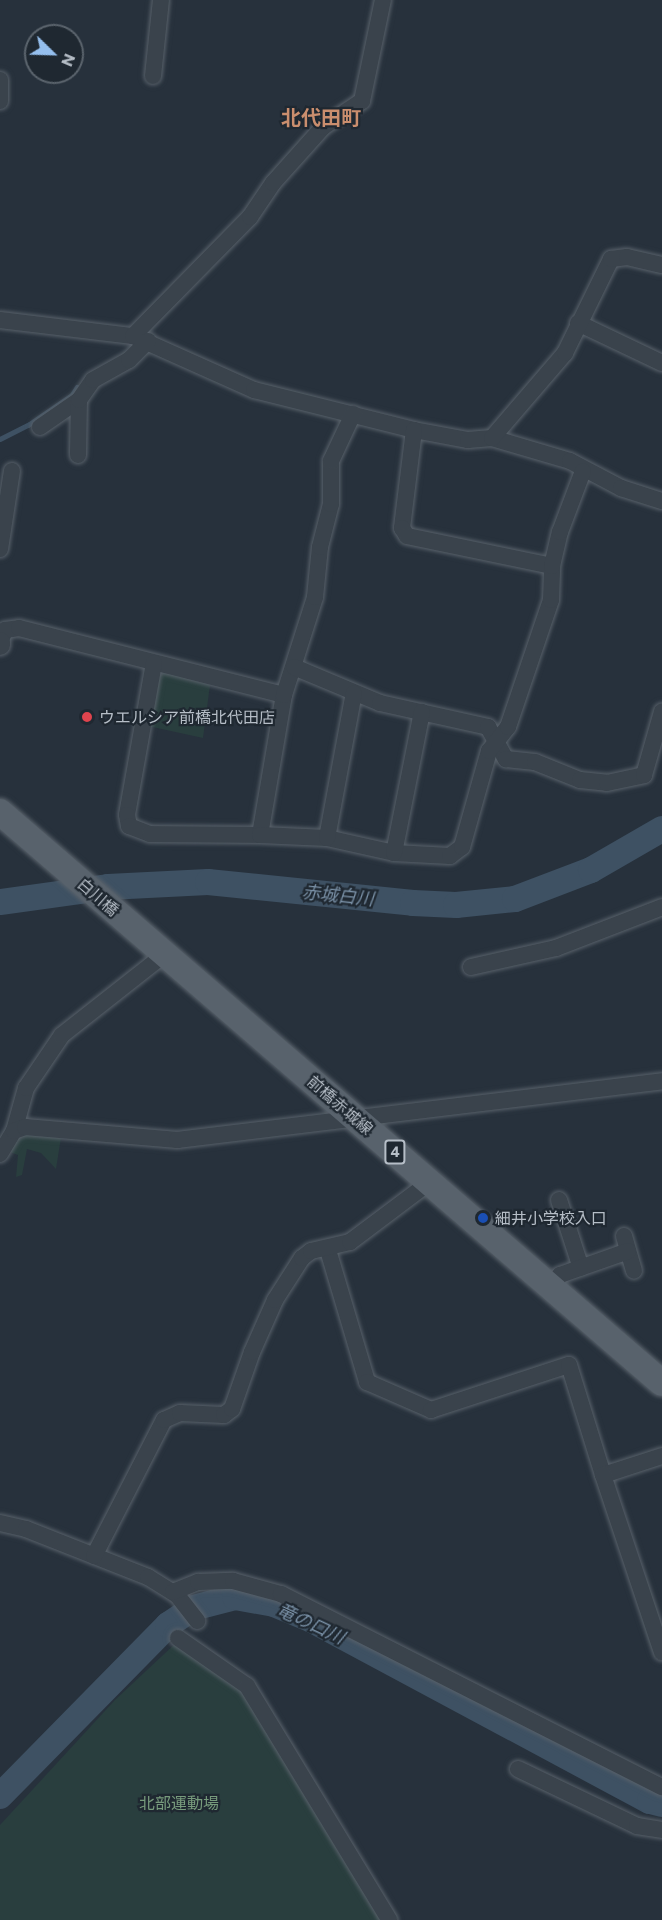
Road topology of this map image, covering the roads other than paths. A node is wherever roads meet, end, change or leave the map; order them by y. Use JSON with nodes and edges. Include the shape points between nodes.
{"nodes":[{"id":1,"x":161,"y":0,"type":"edge"},
{"id":2,"x":384,"y":0,"type":"edge"},
{"id":3,"x":153,"y":76,"type":"dead end"},
{"id":4,"x":0,"y":80,"type":"edge"},
{"id":5,"x":0,"y":101,"type":"edge"},
{"id":6,"x":662,"y":265,"type":"edge"},
{"id":7,"x":0,"y":320,"type":"edge"},
{"id":8,"x":578,"y":323,"type":"junction"},
{"id":9,"x":140,"y":338,"type":"junction"},
{"id":10,"x":662,"y":363,"type":"edge"},
{"id":11,"x":79,"y":400,"type":"junction"},
{"id":12,"x":353,"y":414,"type":"junction"},
{"id":13,"x":40,"y":427,"type":"dead end"},
{"id":14,"x":414,"y":430,"type":"junction"},
{"id":15,"x":492,"y":438,"type":"junction"},
{"id":16,"x":78,"y":455,"type":"dead end"},
{"id":17,"x":12,"y":471,"type":"dead end"},
{"id":18,"x":583,"y":471,"type":"junction"},
{"id":19,"x":662,"y":501,"type":"edge"},
{"id":20,"x":0,"y":549,"type":"edge"},
{"id":21,"x":552,"y":566,"type":"junction"},
{"id":22,"x":1,"y":634,"type":"edge"},
{"id":23,"x":154,"y":663,"type":"junction"},
{"id":24,"x":294,"y":667,"type":"junction"},
{"id":25,"x":354,"y":693,"type":"junction"},
{"id":26,"x":284,"y":695,"type":"junction"},
{"id":27,"x":422,"y":712,"type":"junction"},
{"id":28,"x":662,"y":712,"type":"edge"},
{"id":29,"x":498,"y":741,"type":"junction"},
{"id":30,"x":0,"y":812,"type":"edge"},
{"id":31,"x":260,"y":835,"type":"junction"},
{"id":32,"x":327,"y":838,"type":"junction"},
{"id":33,"x":394,"y":853,"type":"junction"},
{"id":34,"x":662,"y":908,"type":"edge"},
{"id":35,"x":127,"y":922,"type":"joint"},
{"id":36,"x":165,"y":954,"type":"junction"},
{"id":37,"x":471,"y":967,"type":"dead end"},
{"id":38,"x":662,"y":1081,"type":"edge"},
{"id":39,"x":356,"y":1118,"type":"junction"},
{"id":40,"x":14,"y":1131,"type":"junction"},
{"id":41,"x":0,"y":1154,"type":"edge"},
{"id":42,"x":430,"y":1182,"type":"junction"},
{"id":43,"x":559,"y":1200,"type":"dead end"},
{"id":44,"x":328,"y":1250,"type":"junction"},
{"id":45,"x":580,"y":1268,"type":"junction"},
{"id":46,"x":634,"y":1271,"type":"dead end"},
{"id":47,"x":551,"y":1287,"type":"junction"},
{"id":48,"x":662,"y":1383,"type":"edge"},
{"id":49,"x":662,"y":1456,"type":"edge"},
{"id":50,"x":603,"y":1475,"type":"junction"},
{"id":51,"x":0,"y":1523,"type":"edge"},
{"id":52,"x":94,"y":1556,"type":"junction"},
{"id":53,"x":175,"y":1594,"type":"junction"},
{"id":54,"x":195,"y":1619,"type":"dead end"},
{"id":55,"x":178,"y":1638,"type":"dead end"},
{"id":56,"x":662,"y":1652,"type":"edge"},
{"id":57,"x":518,"y":1769,"type":"dead end"},
{"id":58,"x":662,"y":1786,"type":"edge"},
{"id":59,"x":662,"y":1830,"type":"edge"},
{"id":60,"x":389,"y":1920,"type":"edge"}],
"edges":[{"from":1,"to":3,"type":"street"},
{"from":2,"to":9,"type":"street","via":[[362,101],[323,127],[273,183],[250,217]]},
{"from":4,"to":5,"type":"street"},
{"from":6,"to":8,"type":"street","via":[[627,257],[611,259]]},
{"from":7,"to":9,"type":"street"},
{"from":8,"to":10,"type":"street"},
{"from":8,"to":15,"type":"street","via":[[558,362]]},
{"from":9,"to":11,"type":"street","via":[[129,360],[93,380]]},
{"from":9,"to":12,"type":"street","via":[[254,390]]},
{"from":11,"to":13,"type":"street"},
{"from":11,"to":16,"type":"street"},
{"from":12,"to":14,"type":"street"},
{"from":12,"to":24,"type":"street","via":[[330,461],[330,504],[321,539],[315,597]]},
{"from":14,"to":15,"type":"street","via":[[468,441]]},
{"from":14,"to":21,"type":"street","via":[[402,528],[407,536]]},
{"from":15,"to":18,"type":"street","via":[[570,461]]},
{"from":17,"to":20,"type":"street"},
{"from":18,"to":19,"type":"street"},
{"from":18,"to":21,"type":"street"},
{"from":21,"to":29,"type":"street","via":[[551,600],[508,727]]},
{"from":22,"to":23,"type":"street","via":[[19,628]]},
{"from":23,"to":26,"type":"street"},
{"from":23,"to":31,"type":"street","via":[[127,815],[129,826],[150,834]]},
{"from":24,"to":25,"type":"street"},
{"from":24,"to":26,"type":"street"},
{"from":25,"to":27,"type":"street"},
{"from":25,"to":32,"type":"street"},
{"from":26,"to":31,"type":"street"},
{"from":27,"to":29,"type":"street","via":[[488,727]]},
{"from":27,"to":33,"type":"street"},
{"from":28,"to":29,"type":"street","via":[[644,775],[607,783],[580,780],[536,762],[506,759]]},
{"from":29,"to":33,"type":"street","via":[[489,751],[462,847],[450,856]]},
{"from":30,"to":35,"type":"main road","name":"白川橋","number":"4"},
{"from":31,"to":32,"type":"street"},
{"from":32,"to":33,"type":"street"},
{"from":34,"to":37,"type":"street","via":[[556,948]]},
{"from":35,"to":36,"type":"main road","name":"前橋赤城線","number":"4"},
{"from":36,"to":39,"type":"main road","name":"前橋赤城線","number":"4"},
{"from":36,"to":40,"type":"street","via":[[62,1035],[26,1088]]},
{"from":38,"to":39,"type":"street"},
{"from":39,"to":40,"type":"street","via":[[177,1140],[124,1139],[58,1127]]},
{"from":39,"to":42,"type":"main road","name":"前橋赤城線","number":"4"},
{"from":40,"to":41,"type":"street"},
{"from":42,"to":44,"type":"street","via":[[350,1242]]},
{"from":42,"to":47,"type":"main road","name":"前橋赤城線","number":"4"},
{"from":43,"to":45,"type":"street"},
{"from":44,"to":50,"type":"street","via":[[367,1382],[431,1410],[569,1365]]},
{"from":44,"to":52,"type":"street","via":[[311,1251],[302,1258],[275,1300],[232,1409],[224,1415],[180,1413],[164,1420]]},
{"from":45,"to":46,"type":"street","via":[[626,1244]]},
{"from":45,"to":47,"type":"street","via":[[560,1275]]},
{"from":47,"to":48,"type":"main road","name":"前橋赤城線","number":"4"},
{"from":49,"to":50,"type":"street"},
{"from":50,"to":56,"type":"street"},
{"from":51,"to":52,"type":"street","via":[[26,1528]]},
{"from":52,"to":53,"type":"street","via":[[148,1577]]},
{"from":53,"to":54,"type":"street"},
{"from":53,"to":58,"type":"street","via":[[198,1582],[232,1581],[282,1594]]},
{"from":55,"to":60,"type":"street","via":[[247,1686]]},
{"from":57,"to":59,"type":"street","via":[[637,1826]]}]}
